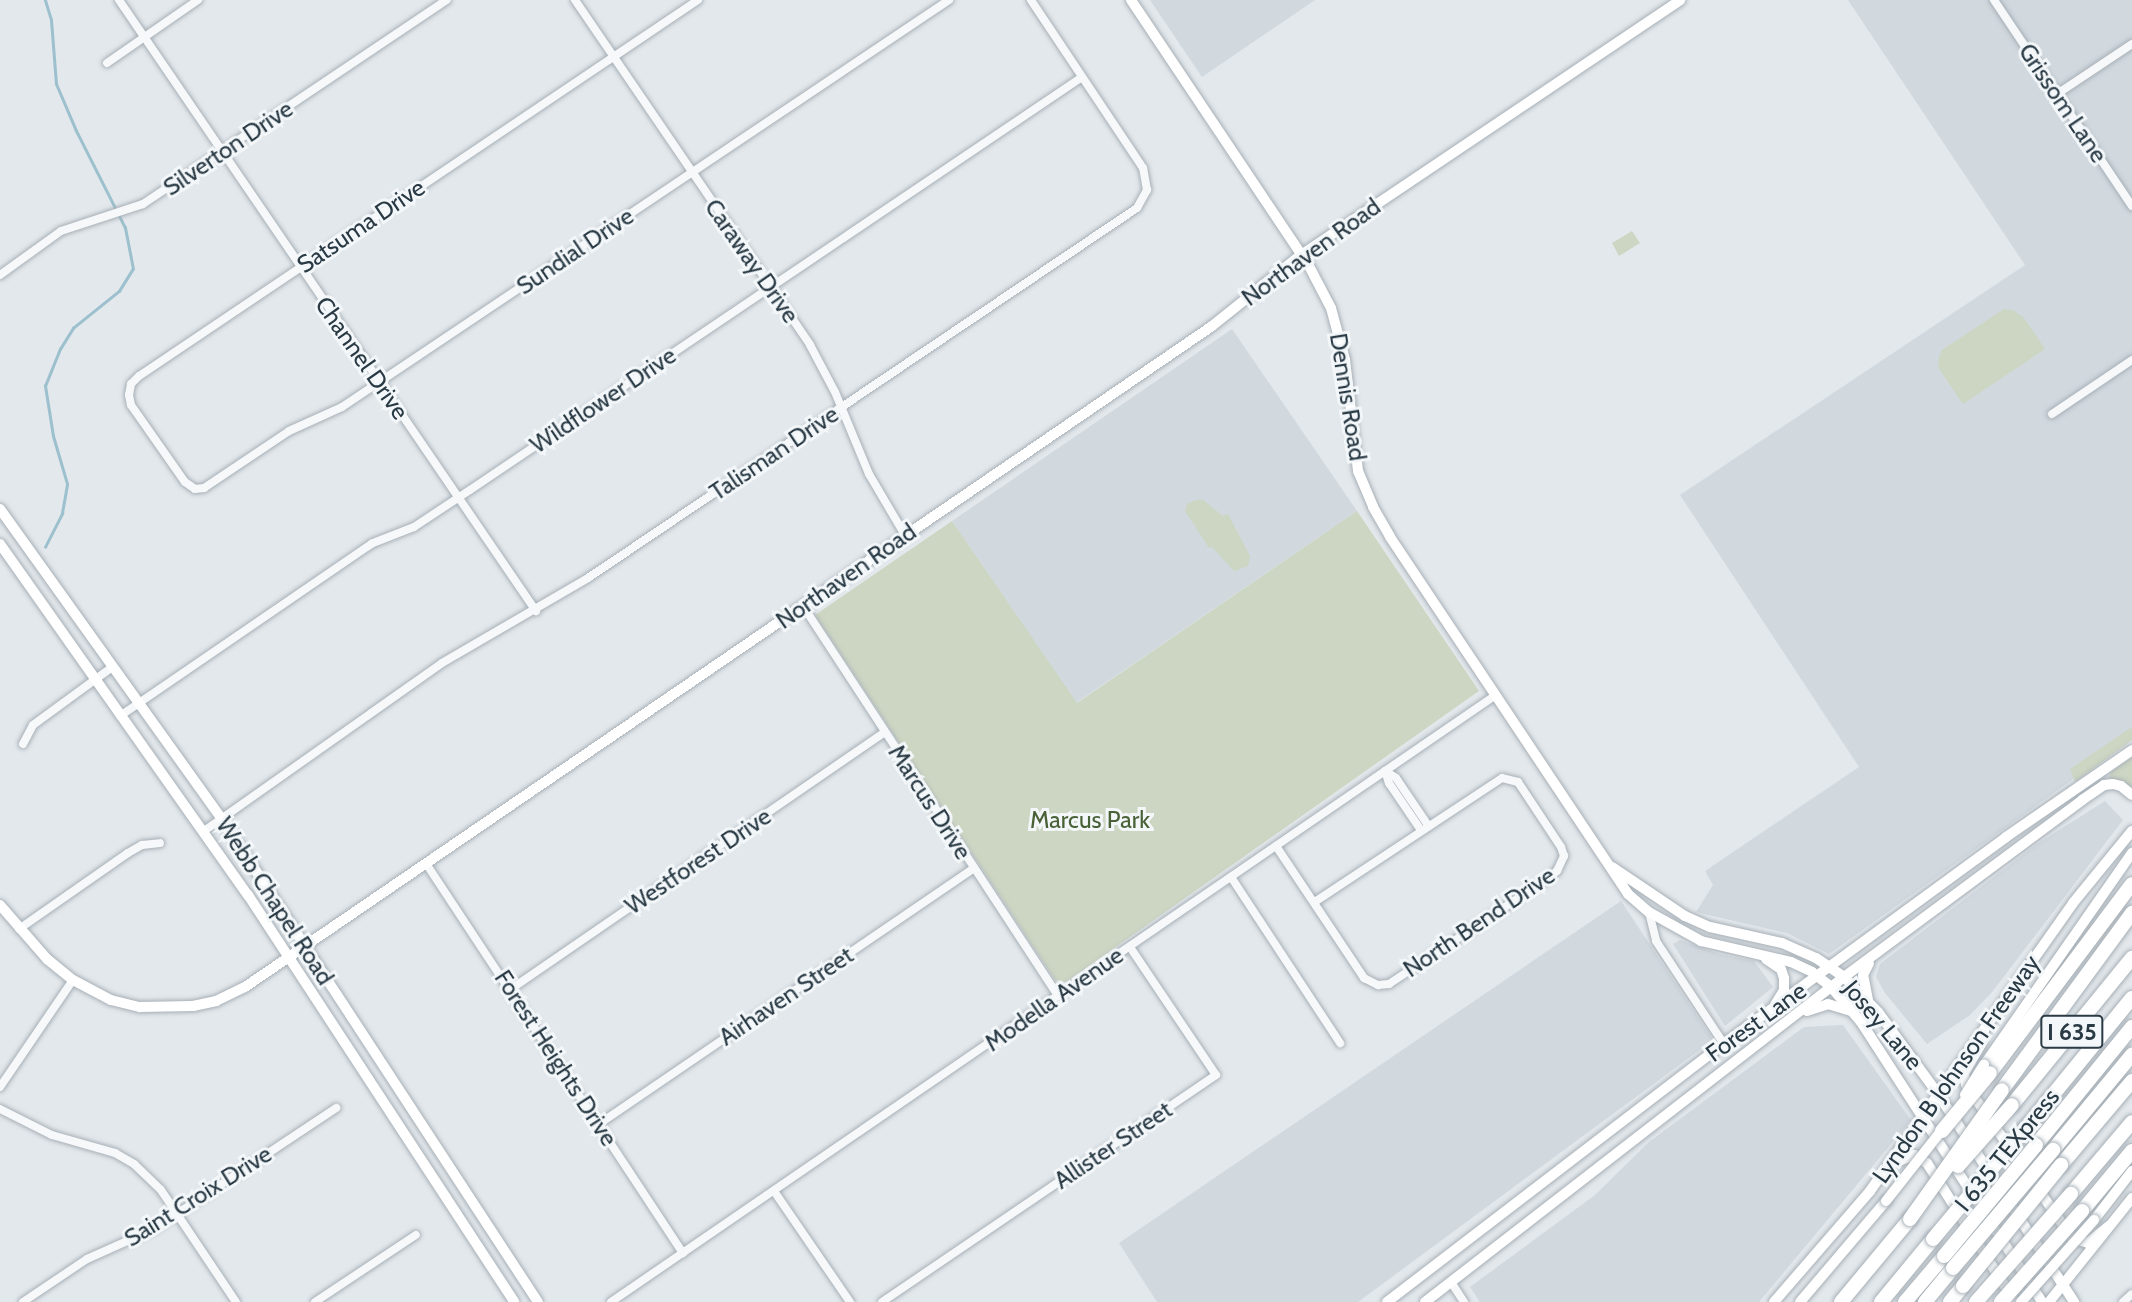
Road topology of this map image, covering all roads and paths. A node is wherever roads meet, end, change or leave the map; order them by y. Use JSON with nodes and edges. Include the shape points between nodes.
{"nodes":[{"id":1,"x":119,"y":0,"type":"edge"},
{"id":2,"x":198,"y":0,"type":"edge"},
{"id":3,"x":447,"y":0,"type":"edge"},
{"id":4,"x":575,"y":0,"type":"edge"},
{"id":5,"x":698,"y":0,"type":"edge"},
{"id":6,"x":949,"y":0,"type":"edge"},
{"id":7,"x":1031,"y":0,"type":"edge"},
{"id":8,"x":1131,"y":0,"type":"edge"},
{"id":9,"x":1680,"y":0,"type":"edge"},
{"id":10,"x":1994,"y":0,"type":"edge"},
{"id":11,"x":144,"y":37,"type":"junction"},
{"id":12,"x":2132,"y":44,"type":"edge"},
{"id":13,"x":613,"y":57,"type":"junction"},
{"id":14,"x":107,"y":63,"type":"dead end"},
{"id":15,"x":1082,"y":77,"type":"junction"},
{"id":16,"x":2057,"y":94,"type":"junction"},
{"id":17,"x":222,"y":152,"type":"junction"},
{"id":18,"x":691,"y":173,"type":"junction"},
{"id":19,"x":2132,"y":206,"type":"edge"},
{"id":20,"x":1301,"y":255,"type":"junction"},
{"id":21,"x":300,"y":267,"type":"junction"},
{"id":22,"x":0,"y":275,"type":"edge"},
{"id":23,"x":771,"y":287,"type":"junction"},
{"id":24,"x":2132,"y":360,"type":"edge"},
{"id":25,"x":380,"y":382,"type":"junction"},
{"id":26,"x":841,"y":408,"type":"junction"},
{"id":27,"x":2052,"y":414,"type":"dead end"},
{"id":28,"x":195,"y":489,"type":"joint"},
{"id":29,"x":458,"y":498,"type":"junction"},
{"id":30,"x":2,"y":517,"type":"edge"},
{"id":31,"x":905,"y":535,"type":"junction"},
{"id":32,"x":0,"y":544,"type":"edge"},
{"id":33,"x":803,"y":606,"type":"junction"},
{"id":34,"x":536,"y":611,"type":"junction"},
{"id":35,"x":111,"y":668,"type":"junction"},
{"id":36,"x":94,"y":680,"type":"junction"},
{"id":37,"x":1496,"y":695,"type":"junction"},
{"id":38,"x":138,"y":704,"type":"junction"},
{"id":39,"x":120,"y":716,"type":"junction"},
{"id":40,"x":884,"y":733,"type":"junction"},
{"id":41,"x":23,"y":744,"type":"dead end"},
{"id":42,"x":2132,"y":750,"type":"edge"},
{"id":43,"x":1385,"y":771,"type":"junction"},
{"id":44,"x":2075,"y":790,"type":"junction"},
{"id":45,"x":2132,"y":795,"type":"edge"},
{"id":46,"x":2082,"y":800,"type":"junction"},
{"id":47,"x":222,"y":819,"type":"junction"},
{"id":48,"x":1425,"y":827,"type":"junction"},
{"id":49,"x":204,"y":831,"type":"junction"},
{"id":50,"x":2132,"y":831,"type":"edge"},
{"id":51,"x":160,"y":843,"type":"dead end"},
{"id":52,"x":1276,"y":846,"type":"junction"},
{"id":53,"x":2132,"y":853,"type":"edge"},
{"id":54,"x":427,"y":865,"type":"junction"},
{"id":55,"x":1609,"y":865,"type":"junction"},
{"id":56,"x":974,"y":868,"type":"junction"},
{"id":57,"x":1231,"y":877,"type":"junction"},
{"id":58,"x":2132,"y":884,"type":"edge"},
{"id":59,"x":1315,"y":902,"type":"junction"},
{"id":60,"x":0,"y":905,"type":"edge"},
{"id":61,"x":1649,"y":912,"type":"junction"},
{"id":62,"x":2132,"y":913,"type":"edge"},
{"id":63,"x":1700,"y":923,"type":"junction"},
{"id":64,"x":19,"y":929,"type":"junction"},
{"id":65,"x":1695,"y":938,"type":"junction"},
{"id":66,"x":305,"y":947,"type":"junction"},
{"id":67,"x":1130,"y":947,"type":"junction"},
{"id":68,"x":1754,"y":953,"type":"junction"},
{"id":69,"x":1873,"y":956,"type":"junction"},
{"id":70,"x":2132,"y":958,"type":"edge"},
{"id":71,"x":289,"y":959,"type":"junction"},
{"id":72,"x":1832,"y":968,"type":"junction"},
{"id":73,"x":1819,"y":977,"type":"junction"},
{"id":74,"x":1844,"y":977,"type":"junction"},
{"id":75,"x":73,"y":980,"type":"junction"},
{"id":76,"x":1831,"y":988,"type":"junction"},
{"id":77,"x":511,"y":989,"type":"junction"},
{"id":78,"x":1058,"y":996,"type":"junction"},
{"id":79,"x":2132,"y":998,"type":"edge"},
{"id":80,"x":1869,"y":1003,"type":"junction"},
{"id":81,"x":1772,"y":1010,"type":"junction"},
{"id":82,"x":1853,"y":1012,"type":"junction"},
{"id":83,"x":1788,"y":1020,"type":"junction"},
{"id":84,"x":1985,"y":1026,"type":"junction"},
{"id":85,"x":2132,"y":1027,"type":"edge"},
{"id":86,"x":1340,"y":1044,"type":"dead end"},
{"id":87,"x":1724,"y":1044,"type":"junction"},
{"id":88,"x":2132,"y":1055,"type":"edge"},
{"id":89,"x":1987,"y":1069,"type":"junction"},
{"id":90,"x":1686,"y":1073,"type":"junction"},
{"id":91,"x":2132,"y":1081,"type":"edge"},
{"id":92,"x":0,"y":1087,"type":"edge"},
{"id":93,"x":1698,"y":1089,"type":"junction"},
{"id":94,"x":1938,"y":1094,"type":"junction"},
{"id":95,"x":336,"y":1108,"type":"dead end"},
{"id":96,"x":0,"y":1109,"type":"edge"},
{"id":97,"x":1923,"y":1115,"type":"junction"},
{"id":98,"x":2132,"y":1122,"type":"edge"},
{"id":99,"x":599,"y":1124,"type":"junction"},
{"id":100,"x":1942,"y":1131,"type":"joint"},
{"id":101,"x":2132,"y":1151,"type":"edge"},
{"id":102,"x":1574,"y":1160,"type":"junction"},
{"id":103,"x":1889,"y":1165,"type":"junction"},
{"id":104,"x":2132,"y":1171,"type":"edge"},
{"id":105,"x":1587,"y":1177,"type":"junction"},
{"id":106,"x":774,"y":1191,"type":"junction"},
{"id":107,"x":2132,"y":1198,"type":"edge"},
{"id":108,"x":177,"y":1212,"type":"junction"},
{"id":109,"x":2088,"y":1215,"type":"junction"},
{"id":110,"x":1910,"y":1219,"type":"junction"},
{"id":111,"x":2109,"y":1226,"type":"junction"},
{"id":112,"x":416,"y":1235,"type":"dead end"},
{"id":113,"x":683,"y":1253,"type":"junction"},
{"id":114,"x":1438,"y":1264,"type":"junction"},
{"id":115,"x":1451,"y":1282,"type":"junction"},
{"id":116,"x":2062,"y":1285,"type":"junction"},
{"id":117,"x":2132,"y":1294,"type":"edge"},
{"id":118,"x":23,"y":1302,"type":"edge"},
{"id":119,"x":236,"y":1302,"type":"edge"},
{"id":120,"x":315,"y":1302,"type":"edge"},
{"id":121,"x":514,"y":1302,"type":"edge"},
{"id":122,"x":538,"y":1302,"type":"edge"},
{"id":123,"x":611,"y":1302,"type":"edge"},
{"id":124,"x":850,"y":1302,"type":"edge"},
{"id":125,"x":882,"y":1302,"type":"edge"},
{"id":126,"x":1387,"y":1302,"type":"edge"},
{"id":127,"x":1425,"y":1302,"type":"edge"},
{"id":128,"x":1464,"y":1302,"type":"edge"},
{"id":129,"x":1774,"y":1302,"type":"edge"},
{"id":130,"x":1800,"y":1302,"type":"edge"},
{"id":131,"x":1841,"y":1302,"type":"edge"},
{"id":132,"x":1881,"y":1302,"type":"edge"},
{"id":133,"x":1905,"y":1302,"type":"edge"},
{"id":134,"x":1925,"y":1302,"type":"edge"},
{"id":135,"x":1950,"y":1302,"type":"edge"},
{"id":136,"x":1976,"y":1302,"type":"edge"},
{"id":137,"x":2001,"y":1302,"type":"edge"},
{"id":138,"x":2018,"y":1302,"type":"edge"},
{"id":139,"x":2042,"y":1302,"type":"edge"},
{"id":140,"x":2049,"y":1302,"type":"edge"},
{"id":141,"x":2074,"y":1302,"type":"edge"},
{"id":142,"x":2123,"y":1302,"type":"edge"}],
"edges":[{"from":1,"to":11,"type":"street","name":"Channel Drive"},
{"from":2,"to":11,"type":"street"},
{"from":3,"to":17,"type":"street","name":"Silverton Drive"},
{"from":4,"to":13,"type":"street","name":"Caraway Drive"},
{"from":5,"to":13,"type":"street","name":"Satsuma Drive"},
{"from":6,"to":18,"type":"street","name":"Sundial Drive"},
{"from":7,"to":15,"type":"street","name":"Talisman Drive"},
{"from":8,"to":20,"type":"main road","name":"Dennis Road"},
{"from":9,"to":20,"type":"main road","name":"Northaven Road"},
{"from":10,"to":16,"type":"street","name":"Grissom Lane"},
{"from":11,"to":14,"type":"street"},
{"from":11,"to":17,"type":"street","name":"Channel Drive"},
{"from":12,"to":16,"type":"street"},
{"from":13,"to":18,"type":"street","name":"Caraway Drive"},
{"from":13,"to":21,"type":"street","name":"Satsuma Drive"},
{"from":15,"to":23,"type":"street","name":"Wildflower Drive"},
{"from":15,"to":26,"type":"street","name":"Talisman Drive","via":[[1143,167],[1148,180],[1143,200]]},
{"from":16,"to":19,"type":"street","name":"Grissom Lane"},
{"from":17,"to":21,"type":"street","name":"Channel Drive"},
{"from":17,"to":22,"type":"street","name":"Silverton Drive","via":[[143,204],[61,231]]},
{"from":18,"to":23,"type":"street","name":"Caraway Drive"},
{"from":18,"to":25,"type":"street","name":"Sundial Drive"},
{"from":20,"to":31,"type":"main road","name":"Northaven Road","via":[[1213,326]]},
{"from":20,"to":37,"type":"main road","name":"Dennis Road","via":[[1320,284],[1340,332],[1350,390],[1352,441],[1373,508]]},
{"from":21,"to":25,"type":"street","name":"Channel Drive"},
{"from":21,"to":28,"type":"street","name":"Satsuma Drive","via":[[131,384],[131,405],[185,482]]},
{"from":23,"to":26,"type":"street","name":"Caraway Drive","via":[[824,370]]},
{"from":23,"to":29,"type":"street","name":"Wildflower Drive"},
{"from":24,"to":27,"type":"street"},
{"from":25,"to":28,"type":"street","name":"Sundial Drive","via":[[342,407],[289,431],[212,484]]},
{"from":25,"to":29,"type":"street","name":"Channel Drive"},
{"from":26,"to":31,"type":"street","name":"Caraway Drive","via":[[869,474]]},
{"from":26,"to":34,"type":"street","name":"Talisman Drive"},
{"from":29,"to":34,"type":"street","name":"Channel Drive"},
{"from":29,"to":38,"type":"street","name":"Wildflower Drive","via":[[414,527],[373,543]]},
{"from":30,"to":35,"type":"main road","name":"Webb Chapel Road"},
{"from":31,"to":33,"type":"main road","name":"Northaven Road"},
{"from":32,"to":36,"type":"main road","name":"Webb Chapel Road"},
{"from":33,"to":40,"type":"street","name":"Marcus Drive"},
{"from":33,"to":54,"type":"main road","name":"Northaven Road"},
{"from":34,"to":47,"type":"street","name":"Talisman Drive","via":[[442,663]]},
{"from":35,"to":36,"type":"street"},
{"from":35,"to":38,"type":"main road","name":"Webb Chapel Road"},
{"from":36,"to":39,"type":"main road","name":"Webb Chapel Road"},
{"from":36,"to":41,"type":"street","via":[[33,725]]},
{"from":37,"to":43,"type":"street","name":"Modella Avenue"},
{"from":37,"to":55,"type":"main road","name":"Dennis Road"},
{"from":38,"to":39,"type":"street","name":"Wildflower Drive"},
{"from":38,"to":47,"type":"main road","name":"Webb Chapel Road"},
{"from":39,"to":49,"type":"main road","name":"Webb Chapel Road"},
{"from":40,"to":56,"type":"street","name":"Marcus Drive"},
{"from":40,"to":77,"type":"street","name":"Westforest Drive"},
{"from":42,"to":44,"type":"main road","name":"Forest Lane"},
{"from":43,"to":48,"type":"street","via":[[1396,778]]},
{"from":43,"to":52,"type":"street","name":"Modella Avenue"},
{"from":44,"to":46,"type":"main road"},
{"from":44,"to":72,"type":"main road","name":"Forest Lane"},
{"from":45,"to":46,"type":"main road","name":"Forest Lane","via":[[2113,784]]},
{"from":46,"to":69,"type":"main road","name":"Forest Lane"},
{"from":47,"to":49,"type":"street","name":"Talisman Drive"},
{"from":47,"to":66,"type":"main road","name":"Webb Chapel Road"},
{"from":48,"to":59,"type":"street"},
{"from":48,"to":59,"type":"street","name":"North Bend Drive","via":[[1503,778],[1518,782],[1561,847],[1563,863],[1547,879],[1394,981],[1378,985],[1364,978]]},
{"from":49,"to":71,"type":"main road","name":"Webb Chapel Road"},
{"from":50,"to":84,"type":"main road","name":"Lyndon B Johnson Freeway","via":[[2073,903]]},
{"from":51,"to":64,"type":"street","via":[[128,853]]},
{"from":52,"to":57,"type":"street","name":"Modella Avenue"},
{"from":52,"to":59,"type":"street"},
{"from":53,"to":89,"type":"main road"},
{"from":54,"to":66,"type":"main road","name":"Northaven Road"},
{"from":54,"to":77,"type":"street","name":"Forest Heights Drive"},
{"from":55,"to":61,"type":"main road","name":"Josey Lane","via":[[1628,894]]},
{"from":55,"to":63,"type":"main road","name":"Josey Lane"},
{"from":56,"to":78,"type":"street","name":"Marcus Drive"},
{"from":56,"to":99,"type":"street","name":"Airhaven Street"},
{"from":57,"to":67,"type":"street","name":"Modella Avenue"},
{"from":57,"to":86,"type":"street"},
{"from":58,"to":89,"type":"highway"},
{"from":60,"to":64,"type":"main road","name":"Northaven Road"},
{"from":61,"to":65,"type":"main road","name":"Josey Lane"},
{"from":61,"to":87,"type":"street","via":[[1656,941]]},
{"from":62,"to":110,"type":"highway","bridge":true},
{"from":63,"to":65,"type":"main road"},
{"from":63,"to":72,"type":"main road","name":"Josey Lane","via":[[1782,943]]},
{"from":64,"to":75,"type":"main road","name":"Northaven Road"},
{"from":65,"to":68,"type":"main road","name":"Josey Lane"},
{"from":66,"to":71,"type":"main road","name":"Northaven Road"},
{"from":66,"to":122,"type":"main road","name":"Webb Chapel Road"},
{"from":67,"to":78,"type":"street","name":"Modella Avenue"},
{"from":67,"to":125,"type":"street","name":"Allister Street","via":[[1216,1075]]},
{"from":68,"to":73,"type":"main road","name":"Josey Lane","via":[[1791,962]]},
{"from":68,"to":81,"type":"main road","via":[[1773,962],[1784,978],[1784,989]]},
{"from":69,"to":74,"type":"main road","name":"Forest Lane"},
{"from":69,"to":80,"type":"main road","via":[[1863,975]]},
{"from":70,"to":110,"type":"highway","name":"Lyndon B Johnson Freeway","number":"I 635","bridge":true,"via":[[2012,1105]]},
{"from":71,"to":75,"type":"main road","name":"Northaven Road","via":[[245,987],[192,1006],[140,1007],[111,1000]]},
{"from":71,"to":121,"type":"main road","name":"Webb Chapel Road"},
{"from":72,"to":73,"type":"main road","name":"Forest Lane"},
{"from":72,"to":74,"type":"main road","name":"Josey Lane"},
{"from":73,"to":76,"type":"main road","name":"Josey Lane"},
{"from":73,"to":81,"type":"main road","name":"Forest Lane"},
{"from":74,"to":76,"type":"main road","name":"Forest Lane"},
{"from":74,"to":80,"type":"main road","name":"Josey Lane"},
{"from":75,"to":92,"type":"street"},
{"from":76,"to":82,"type":"main road","name":"Josey Lane"},
{"from":76,"to":83,"type":"main road","name":"Forest Lane"},
{"from":77,"to":99,"type":"street","name":"Forest Heights Drive"},
{"from":78,"to":106,"type":"street","name":"Modella Avenue"},
{"from":79,"to":132,"type":"highway","name":"I 635 TEXpress","bridge":true},
{"from":80,"to":94,"type":"main road","name":"Josey Lane"},
{"from":81,"to":87,"type":"main road","name":"Forest Lane"},
{"from":82,"to":83,"type":"main road","via":[[1828,1004]]},
{"from":82,"to":97,"type":"main road","name":"Josey Lane"},
{"from":83,"to":93,"type":"main road","name":"Forest Lane"},
{"from":84,"to":94,"type":"main road","name":"Lyndon B Johnson Freeway"},
{"from":84,"to":111,"type":"main road","via":[[1981,1044],[1964,1074],[1966,1085],[2072,1238],[2088,1243]]},
{"from":85,"to":133,"type":"highway","name":"I 635 TEXpress","bridge":true},
{"from":87,"to":90,"type":"main road","name":"Forest Lane"},
{"from":88,"to":134,"type":"highway","bridge":true},
{"from":89,"to":100,"type":"highway","bridge":true},
{"from":90,"to":93,"type":"main road"},
{"from":90,"to":102,"type":"main road","name":"Forest Lane"},
{"from":91,"to":135,"type":"highway","bridge":true},
{"from":93,"to":105,"type":"main road","name":"Forest Lane"},
{"from":94,"to":97,"type":"main road","name":"Lyndon B Johnson Freeway"},
{"from":94,"to":116,"type":"main road","name":"Josey Lane"},
{"from":95,"to":108,"type":"street","name":"Saint Croix Drive"},
{"from":96,"to":108,"type":"street","via":[[52,1135],[115,1153],[134,1164]]},
{"from":97,"to":103,"type":"main road","name":"Lyndon B Johnson Freeway"},
{"from":97,"to":139,"type":"main road","name":"Josey Lane"},
{"from":98,"to":136,"type":"highway","bridge":true},
{"from":99,"to":113,"type":"street","name":"Forest Heights Drive"},
{"from":100,"to":130,"type":"main road","bridge":true},
{"from":101,"to":109,"type":"highway"},
{"from":102,"to":105,"type":"main road"},
{"from":102,"to":114,"type":"main road","name":"Forest Lane"},
{"from":103,"to":129,"type":"main road","name":"Lyndon B Johnson Freeway"},
{"from":103,"to":138,"type":"main road","via":[[1908,1156],[1921,1157],[1927,1163]]},
{"from":104,"to":109,"type":"main road"},
{"from":105,"to":115,"type":"main road","name":"Forest Lane"},
{"from":106,"to":113,"type":"street","name":"Modella Avenue"},
{"from":106,"to":124,"type":"street"},
{"from":107,"to":111,"type":"main road"},
{"from":108,"to":118,"type":"street","name":"Saint Croix Drive","via":[[136,1239],[87,1259]]},
{"from":108,"to":119,"type":"street"},
{"from":109,"to":137,"type":"highway","bridge":true},
{"from":109,"to":138,"type":"main road","bridge":true},
{"from":110,"to":131,"type":"highway","name":"Lyndon B Johnson Freeway","number":"I 635"},
{"from":111,"to":116,"type":"main road"},
{"from":112,"to":120,"type":"street"},
{"from":113,"to":123,"type":"street","name":"Modella Avenue"},
{"from":114,"to":115,"type":"main road"},
{"from":114,"to":126,"type":"main road","name":"Forest Lane"},
{"from":115,"to":127,"type":"main road","name":"Forest Lane"},
{"from":115,"to":128,"type":"street"},
{"from":116,"to":140,"type":"main road"},
{"from":116,"to":141,"type":"main road","name":"Josey Lane"},
{"from":117,"to":142,"type":"street"}]}
